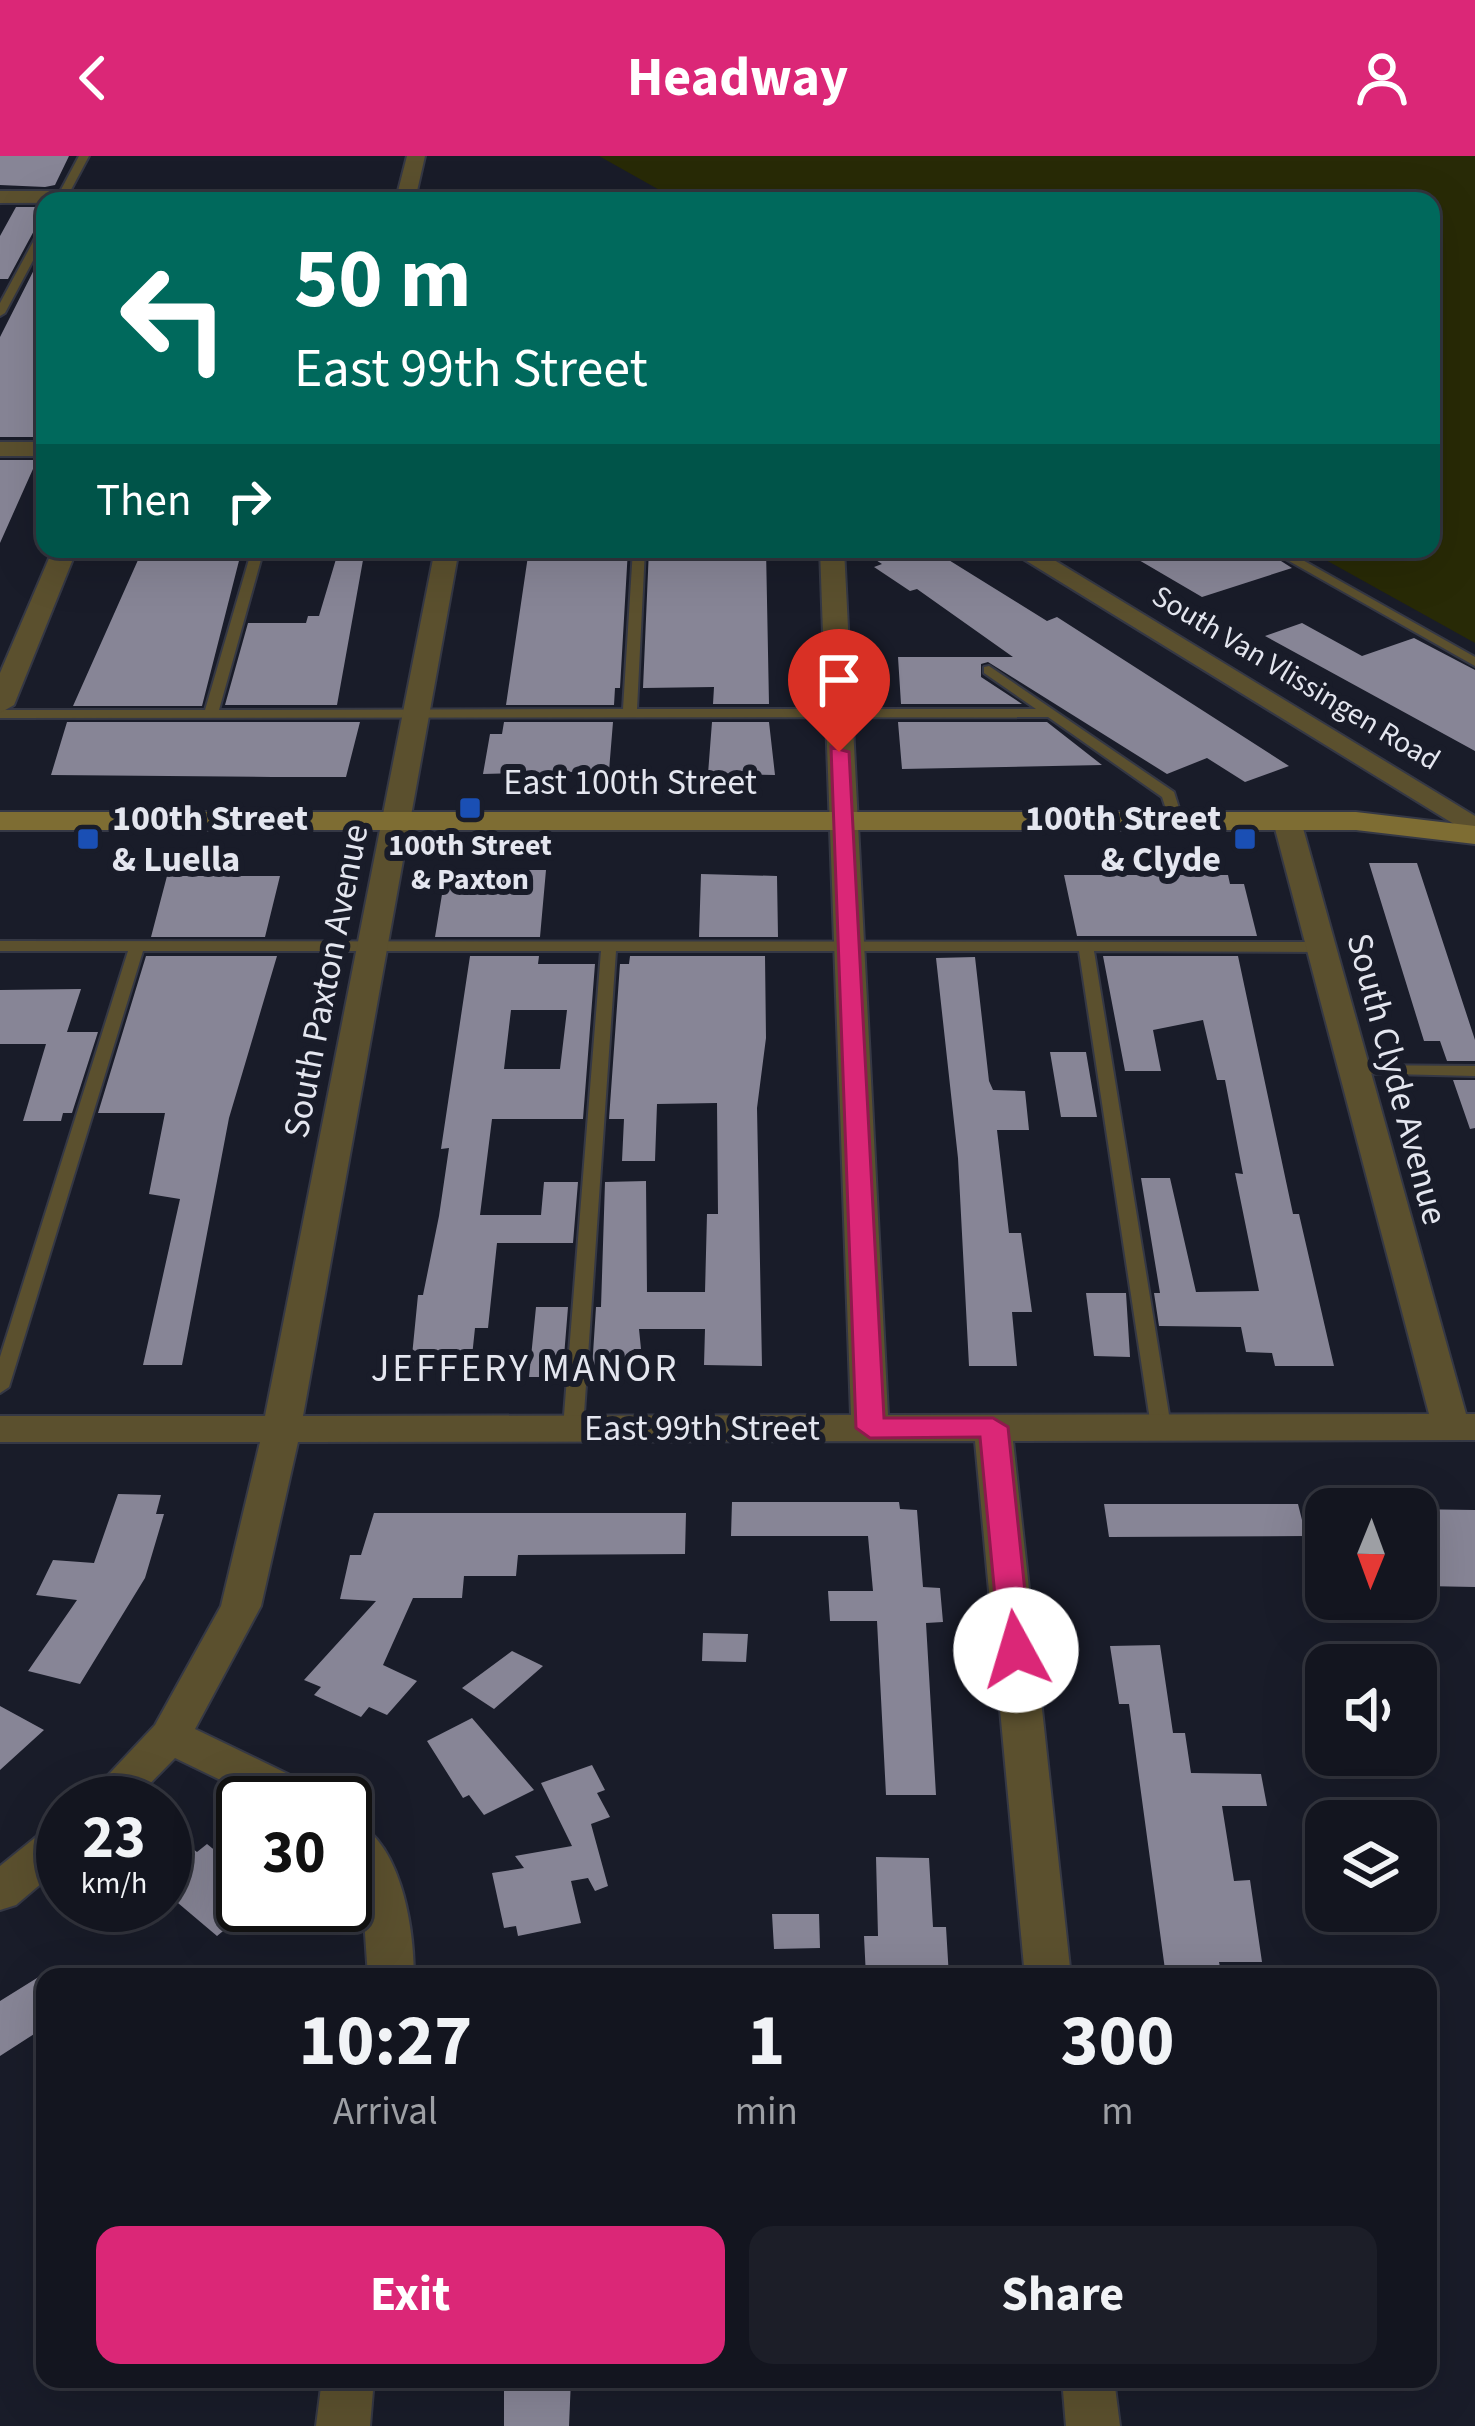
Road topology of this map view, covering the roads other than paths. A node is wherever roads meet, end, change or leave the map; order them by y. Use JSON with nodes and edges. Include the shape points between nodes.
{"nodes":[{"id":1,"x":84,"y":156,"type":"edge"},
{"id":2,"x":416,"y":156,"type":"edge"},
{"id":3,"x":65,"y":192,"type":"edge"},
{"id":4,"x":407,"y":192,"type":"edge"},
{"id":5,"x":0,"y":197,"type":"edge"},
{"id":6,"x":36,"y":198,"type":"edge"},
{"id":7,"x":36,"y":247,"type":"edge"},
{"id":8,"x":0,"y":313,"type":"edge"},
{"id":9,"x":0,"y":449,"type":"edge"},
{"id":10,"x":36,"y":449,"type":"edge"},
{"id":11,"x":60,"y":558,"type":"edge"},
{"id":12,"x":255,"y":558,"type":"edge"},
{"id":13,"x":445,"y":558,"type":"edge"},
{"id":14,"x":639,"y":558,"type":"edge"},
{"id":15,"x":832,"y":558,"type":"edge"},
{"id":16,"x":1034,"y":558,"type":"edge"},
{"id":17,"x":1290,"y":558,"type":"edge"},
{"id":18,"x":1475,"y":662,"type":"edge"},
{"id":19,"x":989,"y":670,"type":"dead end"},
{"id":20,"x":0,"y":709,"type":"edge"},
{"id":21,"x":837,"y":712,"type":"junction"},
{"id":22,"x":1051,"y":712,"type":"junction"},
{"id":23,"x":211,"y":713,"type":"junction"},
{"id":24,"x":416,"y":713,"type":"junction"},
{"id":25,"x":630,"y":713,"type":"junction"},
{"id":26,"x":0,"y":821,"type":"edge"},
{"id":27,"x":397,"y":821,"type":"junction"},
{"id":28,"x":842,"y":821,"type":"junction"},
{"id":29,"x":1176,"y":821,"type":"junction"},
{"id":30,"x":1287,"y":821,"type":"junction"},
{"id":31,"x":1472,"y":825,"type":"edge"},
{"id":32,"x":0,"y":946,"type":"edge"},
{"id":33,"x":137,"y":946,"type":"junction"},
{"id":34,"x":372,"y":946,"type":"junction"},
{"id":35,"x":609,"y":946,"type":"junction"},
{"id":36,"x":847,"y":946,"type":"junction"},
{"id":37,"x":1086,"y":946,"type":"junction"},
{"id":38,"x":1321,"y":947,"type":"junction"},
{"id":39,"x":1354,"y":1070,"type":"junction"},
{"id":40,"x":1475,"y":1071,"type":"edge"},
{"id":41,"x":0,"y":1387,"type":"edge"},
{"id":42,"x":1463,"y":1426,"type":"edge"},
{"id":43,"x":993,"y":1427,"type":"junction"},
{"id":44,"x":1161,"y":1427,"type":"junction"},
{"id":45,"x":282,"y":1428,"type":"junction"},
{"id":46,"x":573,"y":1428,"type":"junction"},
{"id":47,"x":870,"y":1428,"type":"junction"},
{"id":48,"x":0,"y":1429,"type":"edge"},
{"id":49,"x":170,"y":1736,"type":"junction"},
{"id":50,"x":131,"y":1776,"type":"edge"},
{"id":51,"x":252,"y":1776,"type":"edge"},
{"id":52,"x":36,"y":1862,"type":"edge"},
{"id":53,"x":372,"y":1880,"type":"edge"},
{"id":54,"x":0,"y":1892,"type":"edge"},
{"id":55,"x":392,"y":1968,"type":"edge"},
{"id":56,"x":1047,"y":1968,"type":"edge"},
{"id":57,"x":347,"y":2388,"type":"edge"},
{"id":58,"x":1089,"y":2388,"type":"edge"},
{"id":59,"x":343,"y":2426,"type":"edge"},
{"id":60,"x":1093,"y":2426,"type":"edge"}],
"edges":[{"from":1,"to":3,"type":"lane"},
{"from":2,"to":4,"type":"street"},
{"from":5,"to":6,"type":"street"},
{"from":7,"to":8,"type":"lane"},
{"from":9,"to":10,"type":"street"},
{"from":11,"to":20,"type":"street"},
{"from":12,"to":23,"type":"lane"},
{"from":13,"to":24,"type":"street","name":"South Paxton Avenue"},
{"from":14,"to":25,"type":"lane"},
{"from":15,"to":21,"type":"street"},
{"from":16,"to":31,"type":"street","name":"South Van Vlissingen Road"},
{"from":17,"to":18,"type":"lane"},
{"from":19,"to":22,"type":"lane"},
{"from":20,"to":23,"type":"lane"},
{"from":21,"to":22,"type":"lane"},
{"from":21,"to":25,"type":"lane"},
{"from":21,"to":28,"type":"street"},
{"from":22,"to":29,"type":"lane","via":[[1169,795]]},
{"from":23,"to":24,"type":"lane"},
{"from":24,"to":25,"type":"lane"},
{"from":24,"to":27,"type":"street","name":"South Paxton Avenue"},
{"from":26,"to":27,"type":"main road","name":"East 100th Street"},
{"from":27,"to":28,"type":"main road","name":"East 100th Street"},
{"from":27,"to":34,"type":"street","name":"South Paxton Avenue"},
{"from":28,"to":29,"type":"main road","name":"East 100th Street"},
{"from":28,"to":36,"type":"street"},
{"from":29,"to":30,"type":"main road","name":"East 100th Street"},
{"from":30,"to":31,"type":"main road","name":"East 100th Street"},
{"from":30,"to":38,"type":"street","name":"South Clyde Avenue"},
{"from":32,"to":33,"type":"lane"},
{"from":33,"to":34,"type":"lane"},
{"from":33,"to":41,"type":"lane"},
{"from":34,"to":35,"type":"lane"},
{"from":34,"to":45,"type":"street","name":"South Paxton Avenue"},
{"from":35,"to":36,"type":"lane"},
{"from":35,"to":46,"type":"lane"},
{"from":36,"to":37,"type":"lane"},
{"from":36,"to":47,"type":"street"},
{"from":37,"to":38,"type":"lane"},
{"from":37,"to":44,"type":"lane"},
{"from":38,"to":39,"type":"street","name":"South Clyde Avenue"},
{"from":39,"to":40,"type":"lane"},
{"from":39,"to":42,"type":"street","name":"South Clyde Avenue"},
{"from":42,"to":44,"type":"street","name":"East 99th Street"},
{"from":43,"to":44,"type":"street","name":"East 99th Street"},
{"from":43,"to":47,"type":"street","name":"East 99th Street"},
{"from":43,"to":56,"type":"street"},
{"from":45,"to":46,"type":"street","name":"East 99th Street"},
{"from":45,"to":48,"type":"street","name":"East 99th Street"},
{"from":45,"to":49,"type":"street","name":"South Paxton Avenue","via":[[241,1606]]},
{"from":46,"to":47,"type":"street","name":"East 99th Street"},
{"from":49,"to":50,"type":"street","name":"South Paxton Avenue"},
{"from":49,"to":51,"type":"street"},
{"from":52,"to":54,"type":"street"},
{"from":53,"to":55,"type":"street","via":[[392,1934]]},
{"from":57,"to":59,"type":"street"},
{"from":58,"to":60,"type":"street"}]}
